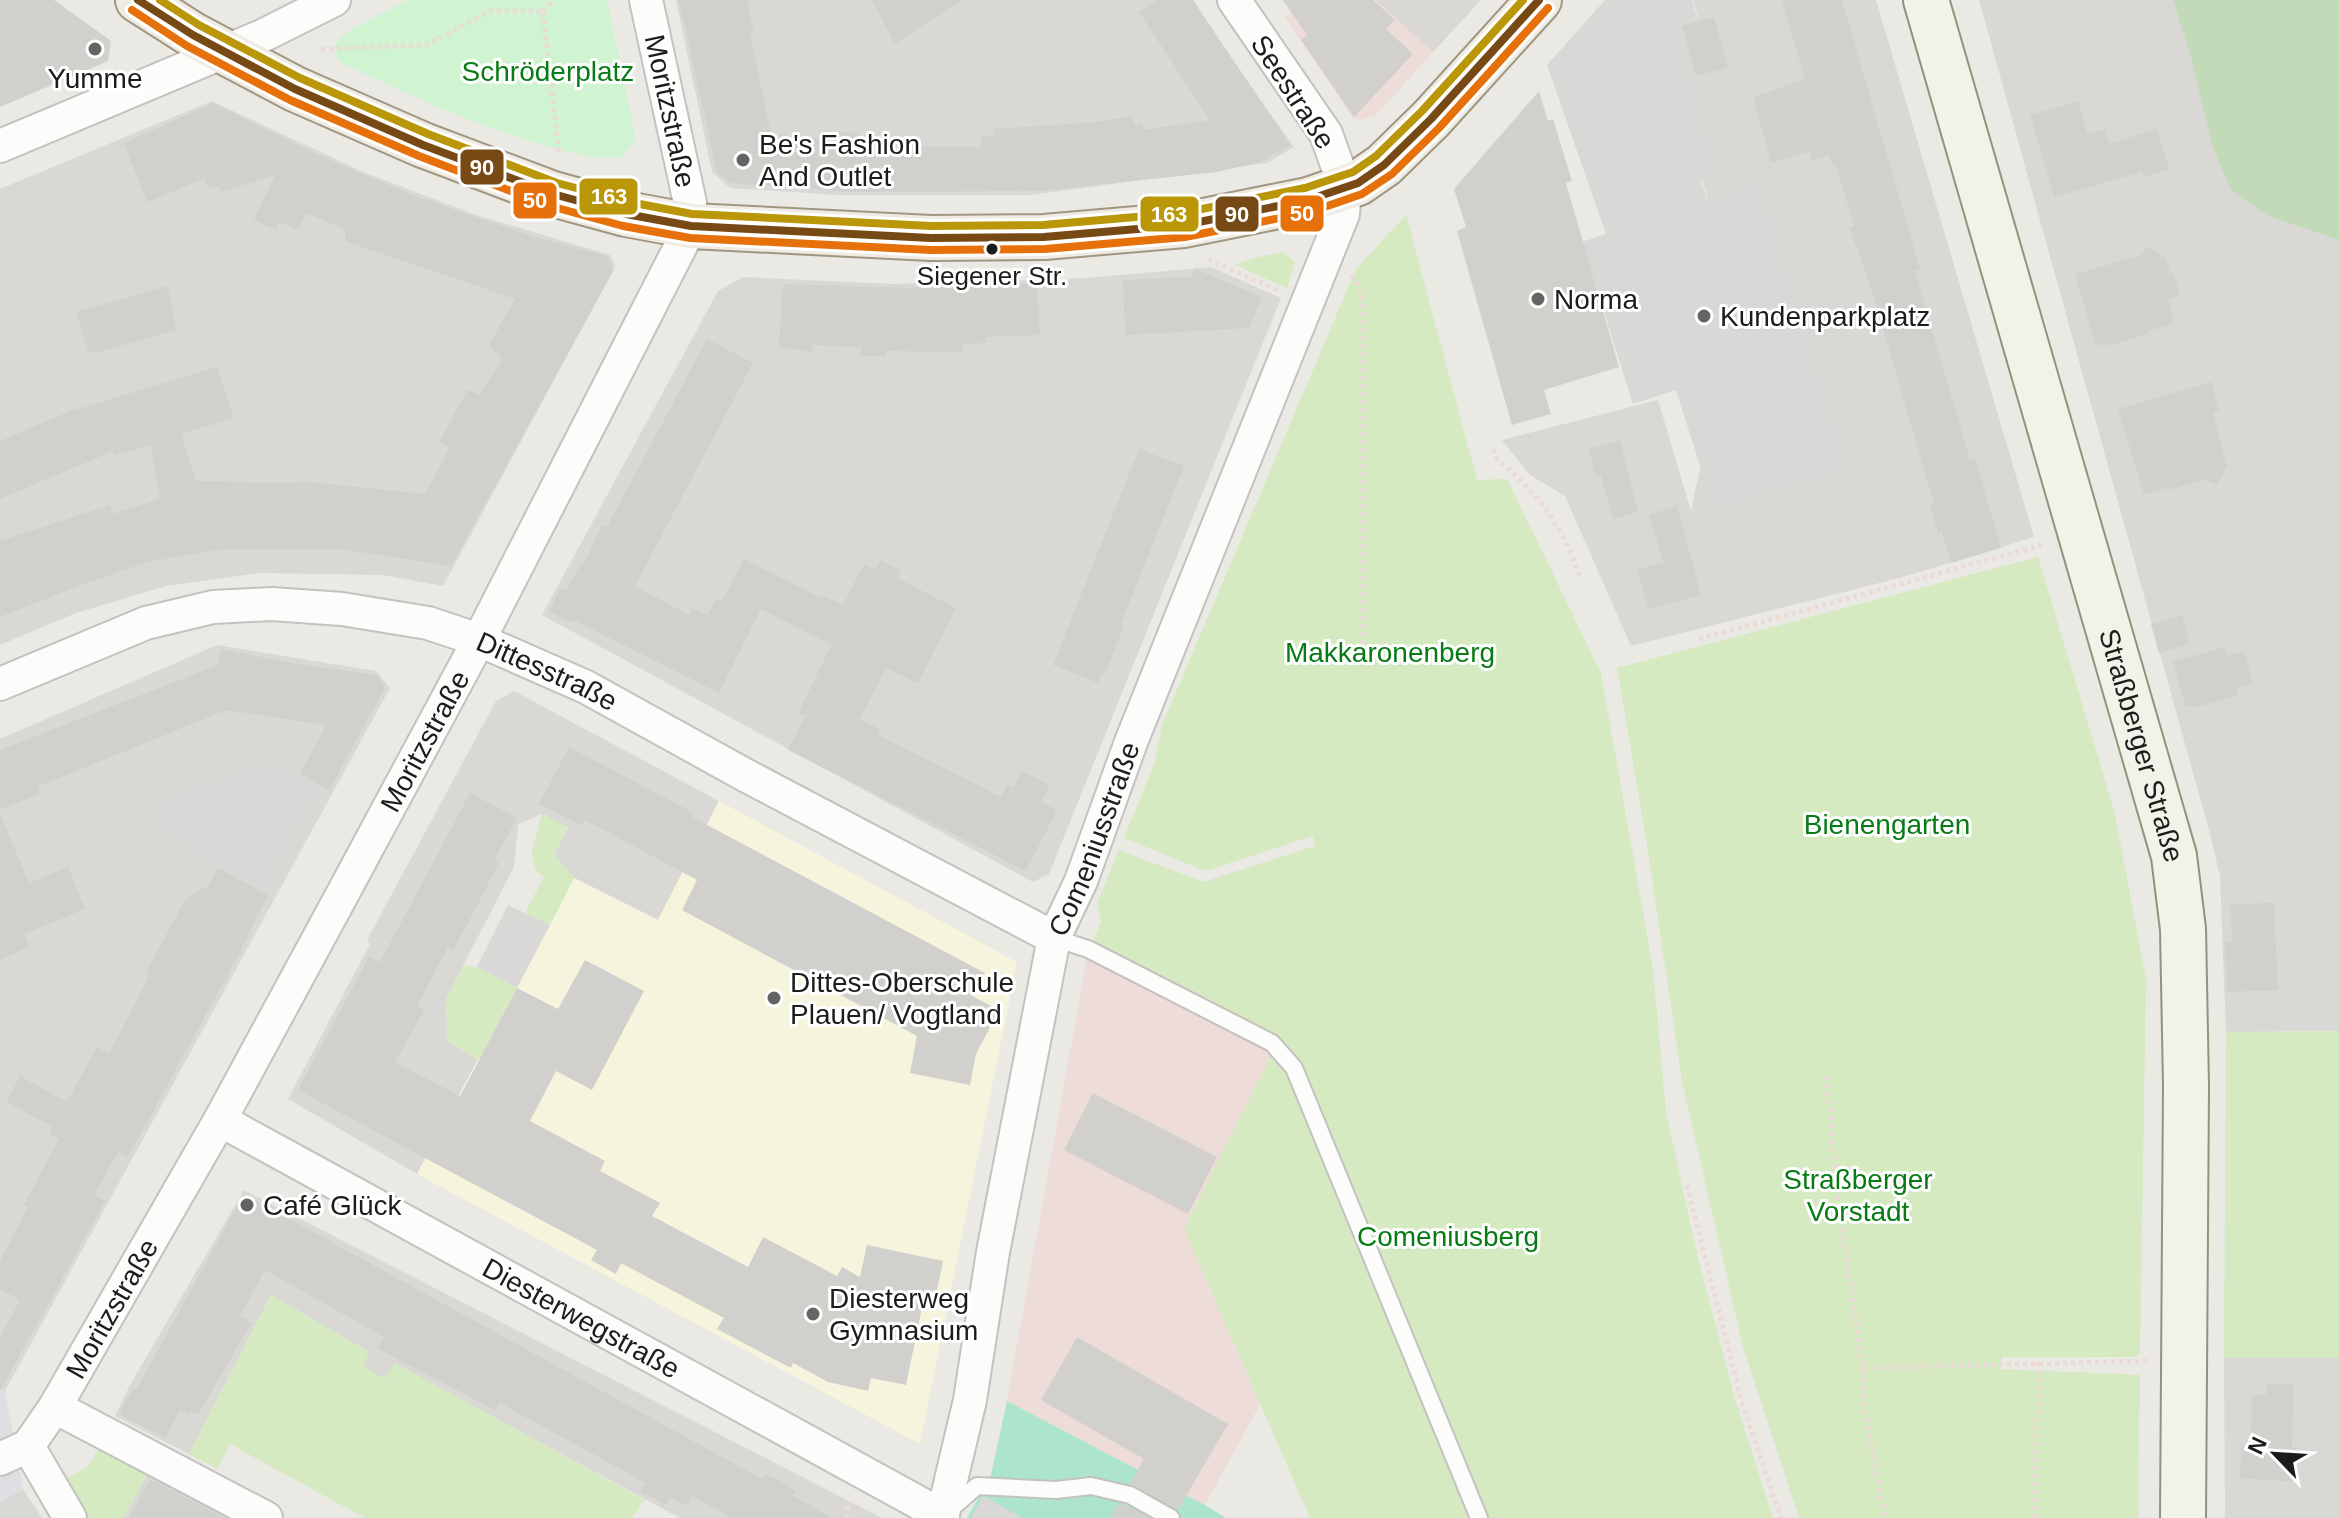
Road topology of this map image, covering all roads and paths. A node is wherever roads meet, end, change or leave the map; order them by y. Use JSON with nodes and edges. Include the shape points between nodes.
{"nodes":[{"id":1,"x":138,"y":0,"type":"edge"},
{"id":2,"x":334,"y":0,"type":"edge"},
{"id":3,"x":552,"y":0,"type":"edge"},
{"id":4,"x":646,"y":0,"type":"edge"},
{"id":5,"x":1234,"y":0,"type":"edge"},
{"id":6,"x":1539,"y":0,"type":"edge"},
{"id":7,"x":1926,"y":0,"type":"edge"},
{"id":8,"x":543,"y":11,"type":"junction"},
{"id":9,"x":321,"y":49,"type":"dead end"},
{"id":10,"x":223,"y":52,"type":"junction"},
{"id":11,"x":0,"y":146,"type":"edge"},
{"id":12,"x":559,"y":155,"type":"dead end"},
{"id":13,"x":1345,"y":187,"type":"junction"},
{"id":14,"x":691,"y":226,"type":"junction"},
{"id":15,"x":1203,"y":257,"type":"dead end"},
{"id":16,"x":1347,"y":272,"type":"dead end"},
{"id":17,"x":1283,"y":293,"type":"dead end"},
{"id":18,"x":1494,"y":449,"type":"dead end"},
{"id":19,"x":2051,"y":557,"type":"dead end"},
{"id":20,"x":1581,"y":580,"type":"dead end"},
{"id":21,"x":1699,"y":639,"type":"dead end"},
{"id":22,"x":479,"y":640,"type":"junction"},
{"id":23,"x":1362,"y":665,"type":"dead end"},
{"id":24,"x":0,"y":684,"type":"edge"},
{"id":25,"x":1054,"y":938,"type":"junction"},
{"id":26,"x":1827,"y":1076,"type":"dead end"},
{"id":27,"x":220,"y":1120,"type":"junction"},
{"id":28,"x":1687,"y":1185,"type":"dead end"},
{"id":29,"x":2149,"y":1346,"type":"dead end"},
{"id":30,"x":2148,"y":1361,"type":"junction"},
{"id":31,"x":2038,"y":1362,"type":"junction"},
{"id":32,"x":1863,"y":1368,"type":"junction"},
{"id":33,"x":2148,"y":1369,"type":"dead end"},
{"id":34,"x":55,"y":1407,"type":"junction"},
{"id":35,"x":14,"y":1453,"type":"edge"},
{"id":36,"x":942,"y":1517,"type":"edge"},
{"id":37,"x":70,"y":1518,"type":"edge"},
{"id":38,"x":266,"y":1518,"type":"edge"},
{"id":39,"x":1171,"y":1518,"type":"edge"},
{"id":40,"x":1479,"y":1518,"type":"edge"},
{"id":41,"x":1781,"y":1518,"type":"edge"},
{"id":42,"x":1885,"y":1518,"type":"edge"},
{"id":43,"x":2036,"y":1518,"type":"edge"},
{"id":44,"x":2183,"y":1518,"type":"edge"}],
"edges":[{"from":1,"to":10,"type":"main road"},
{"from":2,"to":10,"type":"street"},
{"from":3,"to":8,"type":"path"},
{"from":4,"to":14,"type":"street","name":"Moritzstraße"},
{"from":5,"to":13,"type":"street","name":"Seestraße","via":[[1326,134]]},
{"from":6,"to":13,"type":"main road","via":[[1384,165]]},
{"from":7,"to":44,"type":"main road","name":"Straßberger Straße","via":[[2174,856],[2183,929],[2186,1086]]},
{"from":8,"to":9,"type":"path","via":[[490,11],[426,45]]},
{"from":8,"to":12,"type":"path"},
{"from":10,"to":11,"type":"street"},
{"from":10,"to":14,"type":"main road","via":[[295,89],[485,169],[586,203]]},
{"from":13,"to":14,"type":"main road","via":[[1295,203],[1184,225],[1044,237]]},
{"from":13,"to":25,"type":"street","name":"Comeniusstraße","via":[[1334,241]]},
{"from":14,"to":22,"type":"street","name":"Moritzstraße"},
{"from":15,"to":17,"type":"path"},
{"from":16,"to":23,"type":"path","via":[[1362,297],[1363,317]]},
{"from":18,"to":20,"type":"path","via":[[1496,458],[1541,501]]},
{"from":19,"to":21,"type":"path","via":[[2046,544]]},
{"from":22,"to":24,"type":"street","name":"Dittesstraße","via":[[428,623],[342,609],[213,607],[146,623]]},
{"from":22,"to":25,"type":"street","name":"Dittesstraße","via":[[586,687]]},
{"from":22,"to":27,"type":"street","name":"Moritzstraße"},
{"from":25,"to":36,"type":"street","name":"Comeniusstraße","via":[[970,1400]]},
{"from":25,"to":40,"type":"lane","via":[[1088,949],[1272,1043],[1294,1068]]},
{"from":26,"to":32,"type":"path","via":[[1838,1205]]},
{"from":27,"to":34,"type":"street","name":"Moritzstraße"},
{"from":27,"to":36,"type":"street","name":"Diesterwegstraße"},
{"from":28,"to":41,"type":"path","via":[[1742,1403]]},
{"from":29,"to":30,"type":"path"},
{"from":30,"to":31,"type":"path"},
{"from":30,"to":33,"type":"path"},
{"from":31,"to":32,"type":"path"},
{"from":31,"to":43,"type":"path"},
{"from":32,"to":42,"type":"path","via":[[1866,1417]]},
{"from":34,"to":35,"type":"street","name":"Moritzstraße"},
{"from":34,"to":38,"type":"street"},
{"from":35,"to":37,"type":"street"},
{"from":36,"to":39,"type":"lane","via":[[977,1486],[1091,1486],[1130,1495]]}]}
